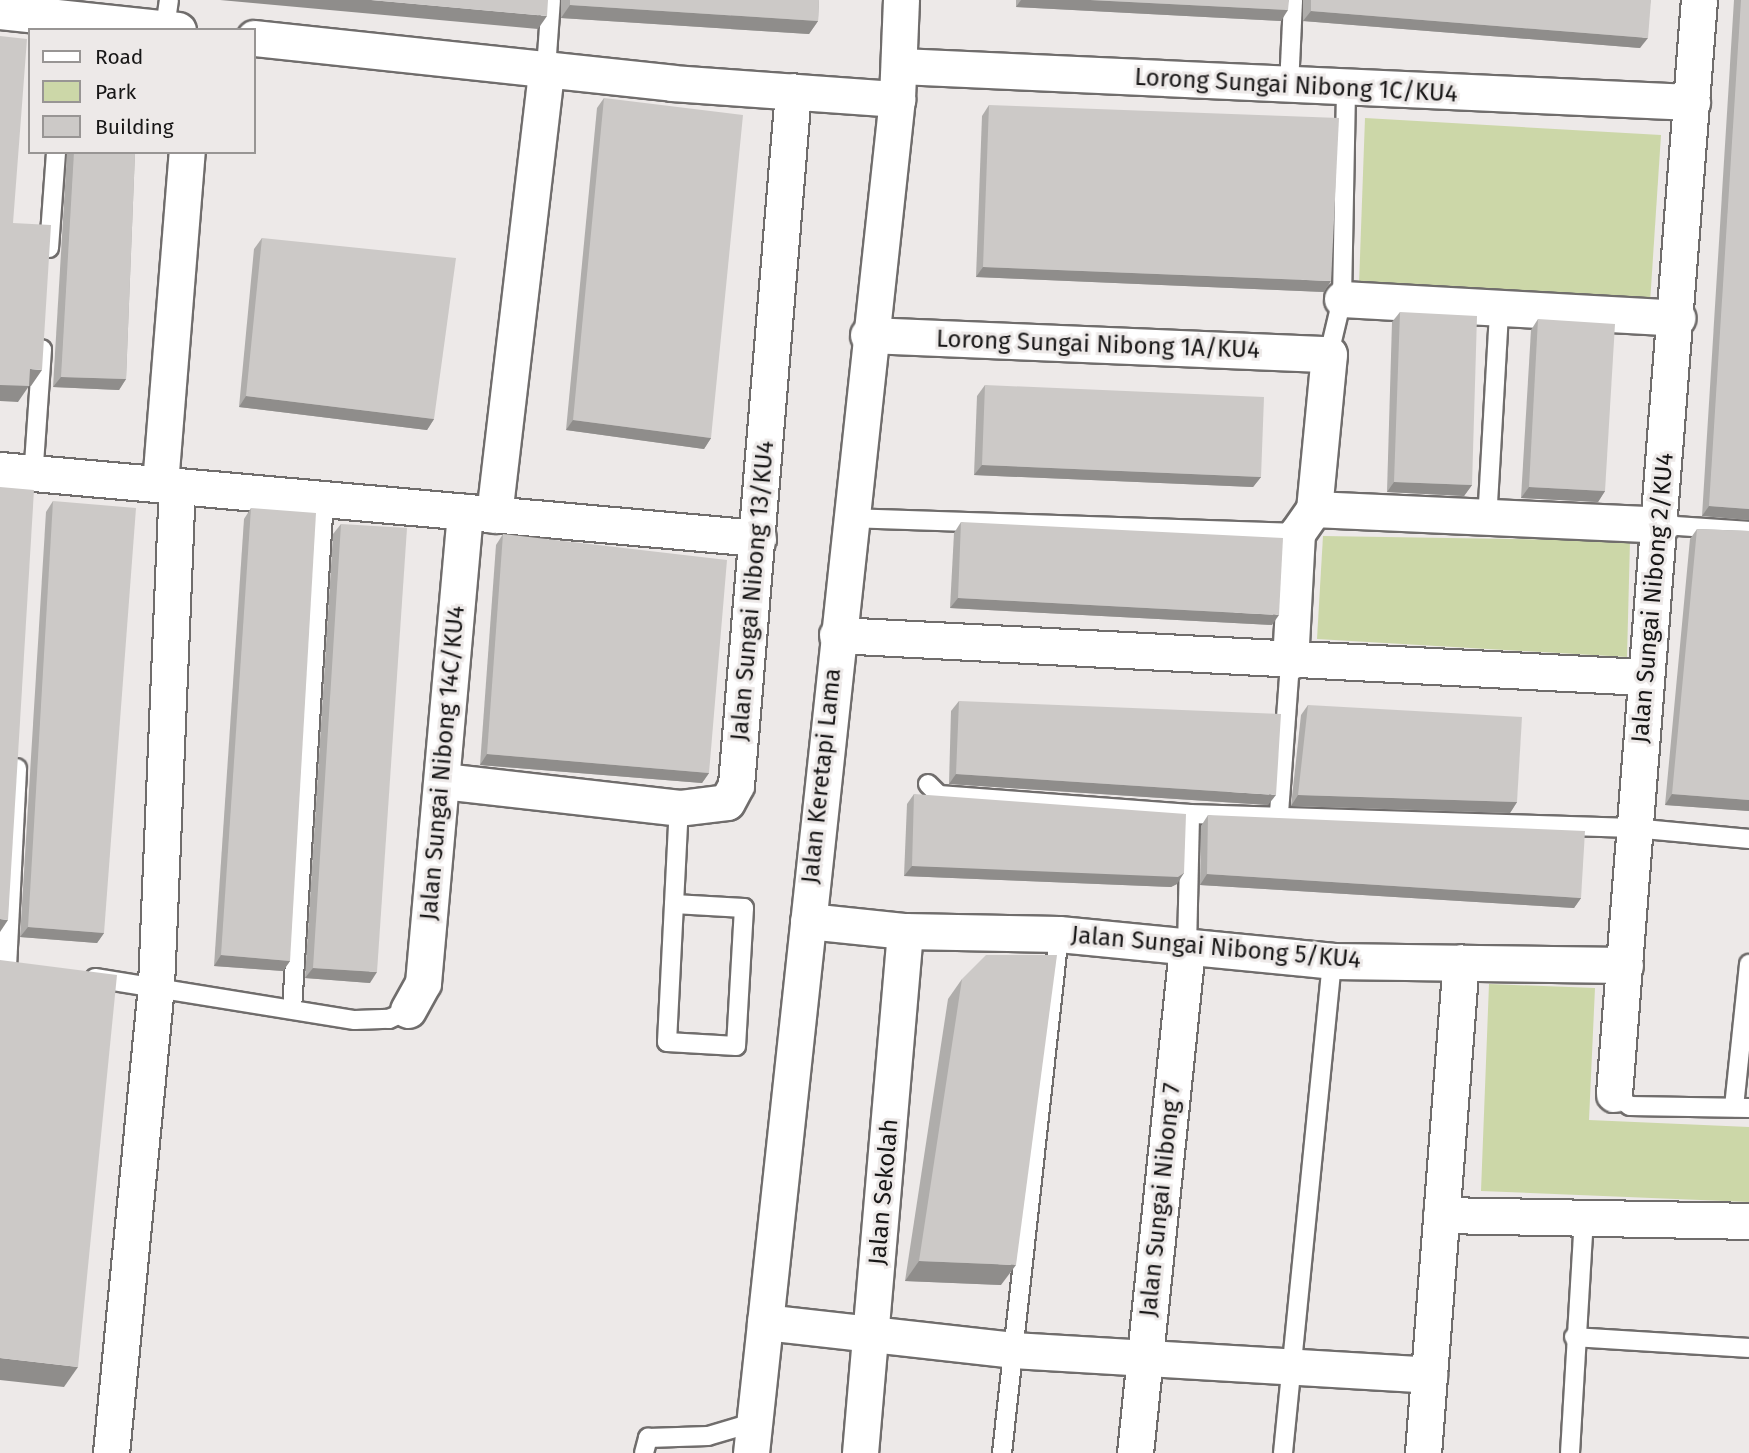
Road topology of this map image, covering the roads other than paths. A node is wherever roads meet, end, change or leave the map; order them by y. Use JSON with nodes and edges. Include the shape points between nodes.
{"nodes":[{"id":1,"x":551,"y":0,"type":"edge"},
{"id":2,"x":901,"y":0,"type":"edge"},
{"id":3,"x":1293,"y":0,"type":"edge"},
{"id":4,"x":1699,"y":0,"type":"edge"},
{"id":5,"x":0,"y":11,"type":"edge"},
{"id":6,"x":170,"y":19,"type":"edge"},
{"id":7,"x":64,"y":24,"type":"edge"},
{"id":8,"x":256,"y":38,"type":"edge"},
{"id":9,"x":546,"y":69,"type":"junction"},
{"id":10,"x":898,"y":82,"type":"junction"},
{"id":11,"x":1289,"y":86,"type":"junction"},
{"id":12,"x":1346,"y":90,"type":"junction"},
{"id":13,"x":793,"y":91,"type":"junction"},
{"id":14,"x":1692,"y":102,"type":"junction"},
{"id":15,"x":55,"y":154,"type":"edge"},
{"id":16,"x":187,"y":154,"type":"edge"},
{"id":17,"x":48,"y":264,"type":"edge"},
{"id":18,"x":1342,"y":299,"type":"junction"},
{"id":19,"x":1499,"y":311,"type":"junction"},
{"id":20,"x":1676,"y":318,"type":"junction"},
{"id":21,"x":43,"y":334,"type":"edge"},
{"id":22,"x":868,"y":335,"type":"junction"},
{"id":23,"x":1329,"y":354,"type":"junction"},
{"id":24,"x":22,"y":481,"type":"edge"},
{"id":25,"x":169,"y":485,"type":"junction"},
{"id":26,"x":324,"y":499,"type":"junction"},
{"id":27,"x":480,"y":513,"type":"junction"},
{"id":28,"x":849,"y":519,"type":"junction"},
{"id":29,"x":1305,"y":521,"type":"junction"},
{"id":30,"x":1487,"y":521,"type":"junction"},
{"id":31,"x":1662,"y":525,"type":"junction"},
{"id":32,"x":1749,"y":531,"type":"edge"},
{"id":33,"x":758,"y":538,"type":"junction"},
{"id":34,"x":837,"y":635,"type":"junction"},
{"id":35,"x":1290,"y":662,"type":"junction"},
{"id":36,"x":1644,"y":677,"type":"junction"},
{"id":37,"x":18,"y":748,"type":"edge"},
{"id":38,"x":443,"y":781,"type":"junction"},
{"id":39,"x":928,"y":784,"type":"dead end"},
{"id":40,"x":679,"y":808,"type":"junction"},
{"id":41,"x":1279,"y":813,"type":"junction"},
{"id":42,"x":1190,"y":814,"type":"junction"},
{"id":43,"x":1633,"y":828,"type":"junction"},
{"id":44,"x":1749,"y":839,"type":"edge"},
{"id":45,"x":674,"y":904,"type":"junction"},
{"id":46,"x":808,"y":921,"type":"junction"},
{"id":47,"x":905,"y":932,"type":"junction"},
{"id":48,"x":1059,"y":934,"type":"junction"},
{"id":49,"x":1187,"y":948,"type":"junction"},
{"id":50,"x":1332,"y":961,"type":"junction"},
{"id":51,"x":1461,"y":962,"type":"junction"},
{"id":52,"x":1749,"y":964,"type":"edge"},
{"id":53,"x":1625,"y":965,"type":"junction"},
{"id":54,"x":3,"y":967,"type":"edge"},
{"id":55,"x":34,"y":971,"type":"edge"},
{"id":56,"x":75,"y":975,"type":"edge"},
{"id":57,"x":156,"y":985,"type":"junction"},
{"id":58,"x":292,"y":1009,"type":"junction"},
{"id":59,"x":408,"y":1010,"type":"joint"},
{"id":60,"x":1614,"y":1094,"type":"joint"},
{"id":61,"x":1741,"y":1108,"type":"edge"},
{"id":62,"x":1441,"y":1215,"type":"junction"},
{"id":63,"x":1584,"y":1219,"type":"junction"},
{"id":64,"x":1749,"y":1220,"type":"edge"},
{"id":65,"x":765,"y":1322,"type":"junction"},
{"id":66,"x":873,"y":1333,"type":"junction"},
{"id":67,"x":1574,"y":1337,"type":"junction"},
{"id":68,"x":1749,"y":1348,"type":"edge"},
{"id":69,"x":1013,"y":1350,"type":"junction"},
{"id":70,"x":1146,"y":1359,"type":"junction"},
{"id":71,"x":1292,"y":1367,"type":"junction"},
{"id":72,"x":1429,"y":1375,"type":"junction"},
{"id":73,"x":753,"y":1438,"type":"edge"},
{"id":74,"x":111,"y":1453,"type":"edge"},
{"id":75,"x":644,"y":1453,"type":"edge"},
{"id":76,"x":860,"y":1453,"type":"edge"},
{"id":77,"x":1002,"y":1453,"type":"edge"},
{"id":78,"x":1135,"y":1453,"type":"edge"},
{"id":79,"x":1283,"y":1453,"type":"edge"},
{"id":80,"x":1423,"y":1453,"type":"edge"},
{"id":81,"x":1570,"y":1453,"type":"edge"}],
"edges":[{"from":1,"to":9,"type":"lane"},
{"from":2,"to":10,"type":"street","name":"Jalan Keretapi Lama"},
{"from":3,"to":11,"type":"lane"},
{"from":4,"to":14,"type":"street","name":"Jalan Sungai Nibong 2/KU4"},
{"from":5,"to":7,"type":"street"},
{"from":6,"to":7,"type":"street"},
{"from":8,"to":9,"type":"street","name":"Lorong Sungai Nibong 1C/KU4"},
{"from":9,"to":13,"type":"street","name":"Lorong Sungai Nibong 1C/KU4"},
{"from":9,"to":27,"type":"street","name":"Jalan Sungai Nibong 14C/KU4"},
{"from":10,"to":11,"type":"street","name":"Lorong Sungai Nibong 1C/KU4"},
{"from":10,"to":13,"type":"street","name":"Lorong Sungai Nibong 1C/KU4"},
{"from":10,"to":22,"type":"street","name":"Jalan Keretapi Lama"},
{"from":11,"to":12,"type":"street","name":"Lorong Sungai Nibong 1C/KU4"},
{"from":12,"to":14,"type":"street","name":"Lorong Sungai Nibong 1C/KU4"},
{"from":12,"to":18,"type":"lane"},
{"from":13,"to":33,"type":"street","name":"Jalan Sungai Nibong 13/KU4"},
{"from":14,"to":20,"type":"street","name":"Jalan Sungai Nibong 2/KU4"},
{"from":15,"to":17,"type":"lane"},
{"from":16,"to":25,"type":"street"},
{"from":18,"to":19,"type":"street"},
{"from":18,"to":23,"type":"lane"},
{"from":19,"to":20,"type":"street"},
{"from":19,"to":30,"type":"lane"},
{"from":20,"to":31,"type":"street","name":"Jalan Sungai Nibong 2/KU4"},
{"from":21,"to":24,"type":"lane"},
{"from":22,"to":23,"type":"street","name":"Lorong Sungai Nibong 1A/KU4"},
{"from":22,"to":28,"type":"street","name":"Jalan Keretapi Lama"},
{"from":23,"to":29,"type":"street"},
{"from":24,"to":25,"type":"street"},
{"from":25,"to":26,"type":"street"},
{"from":25,"to":57,"type":"street"},
{"from":26,"to":27,"type":"street"},
{"from":26,"to":58,"type":"lane"},
{"from":27,"to":33,"type":"street"},
{"from":27,"to":38,"type":"street","name":"Jalan Sungai Nibong 14C/KU4"},
{"from":28,"to":29,"type":"lane"},
{"from":28,"to":34,"type":"street","name":"Jalan Keretapi Lama"},
{"from":29,"to":30,"type":"street"},
{"from":29,"to":35,"type":"street"},
{"from":30,"to":31,"type":"street"},
{"from":31,"to":32,"type":"lane"},
{"from":31,"to":36,"type":"street","name":"Jalan Sungai Nibong 2/KU4"},
{"from":33,"to":40,"type":"street","name":"Jalan Sungai Nibong 13/KU4","via":[[736,785],[727,802]]},
{"from":34,"to":35,"type":"street"},
{"from":34,"to":46,"type":"street","name":"Jalan Keretapi Lama"},
{"from":35,"to":36,"type":"street"},
{"from":35,"to":41,"type":"lane"},
{"from":36,"to":43,"type":"street","name":"Jalan Sungai Nibong 2/KU4"},
{"from":37,"to":54,"type":"lane"},
{"from":38,"to":40,"type":"street","name":"Jalan Sungai Nibong 13/KU4"},
{"from":38,"to":59,"type":"street","name":"Jalan Sungai Nibong 14C/KU4","via":[[423,983]]},
{"from":39,"to":42,"type":"lane","via":[[939,795]]},
{"from":40,"to":45,"type":"lane"},
{"from":41,"to":42,"type":"lane"},
{"from":41,"to":43,"type":"lane"},
{"from":42,"to":49,"type":"lane"},
{"from":43,"to":44,"type":"lane"},
{"from":43,"to":53,"type":"street","name":"Jalan Sungai Nibong 2/KU4"},
{"from":45,"to":45,"type":"lane","via":[[667,1042],[736,1046],[744,908]]},
{"from":46,"to":47,"type":"street","name":"Jalan Sungai Nibong 5/KU4"},
{"from":46,"to":65,"type":"street","name":"Jalan Keretapi Lama"},
{"from":47,"to":48,"type":"street","name":"Jalan Sungai Nibong 5/KU4"},
{"from":47,"to":66,"type":"street","name":"Jalan Sekolah"},
{"from":48,"to":49,"type":"street","name":"Jalan Sungai Nibong 5/KU4"},
{"from":48,"to":69,"type":"lane"},
{"from":49,"to":50,"type":"street","name":"Jalan Sungai Nibong 5/KU4"},
{"from":49,"to":70,"type":"street","name":"Jalan Sungai Nibong 7"},
{"from":50,"to":51,"type":"street","name":"Jalan Sungai Nibong 5/KU4"},
{"from":50,"to":71,"type":"lane"},
{"from":51,"to":53,"type":"street","name":"Jalan Sungai Nibong 5/KU4"},
{"from":51,"to":62,"type":"street"},
{"from":52,"to":61,"type":"lane"},
{"from":53,"to":60,"type":"street","name":"Jalan Sungai Nibong 2/KU4"},
{"from":54,"to":55,"type":"lane"},
{"from":56,"to":57,"type":"lane"},
{"from":57,"to":58,"type":"lane"},
{"from":57,"to":74,"type":"street"},
{"from":58,"to":59,"type":"lane","via":[[355,1020],[389,1019]]},
{"from":60,"to":61,"type":"lane","via":[[1630,1106]]},
{"from":62,"to":63,"type":"street"},
{"from":62,"to":72,"type":"street"},
{"from":63,"to":64,"type":"street"},
{"from":63,"to":67,"type":"lane"},
{"from":65,"to":66,"type":"street"},
{"from":65,"to":73,"type":"street","name":"Jalan Keretapi Lama"},
{"from":66,"to":69,"type":"street"},
{"from":66,"to":76,"type":"street","name":"Jalan Sekolah"},
{"from":67,"to":68,"type":"lane"},
{"from":67,"to":81,"type":"lane"},
{"from":69,"to":70,"type":"street"},
{"from":69,"to":77,"type":"lane"},
{"from":70,"to":71,"type":"street"},
{"from":70,"to":78,"type":"street","name":"Jalan Sungai Nibong 7"},
{"from":71,"to":72,"type":"street"},
{"from":71,"to":79,"type":"lane"},
{"from":72,"to":80,"type":"street"},
{"from":73,"to":75,"type":"lane","via":[[648,1438]]}]}
